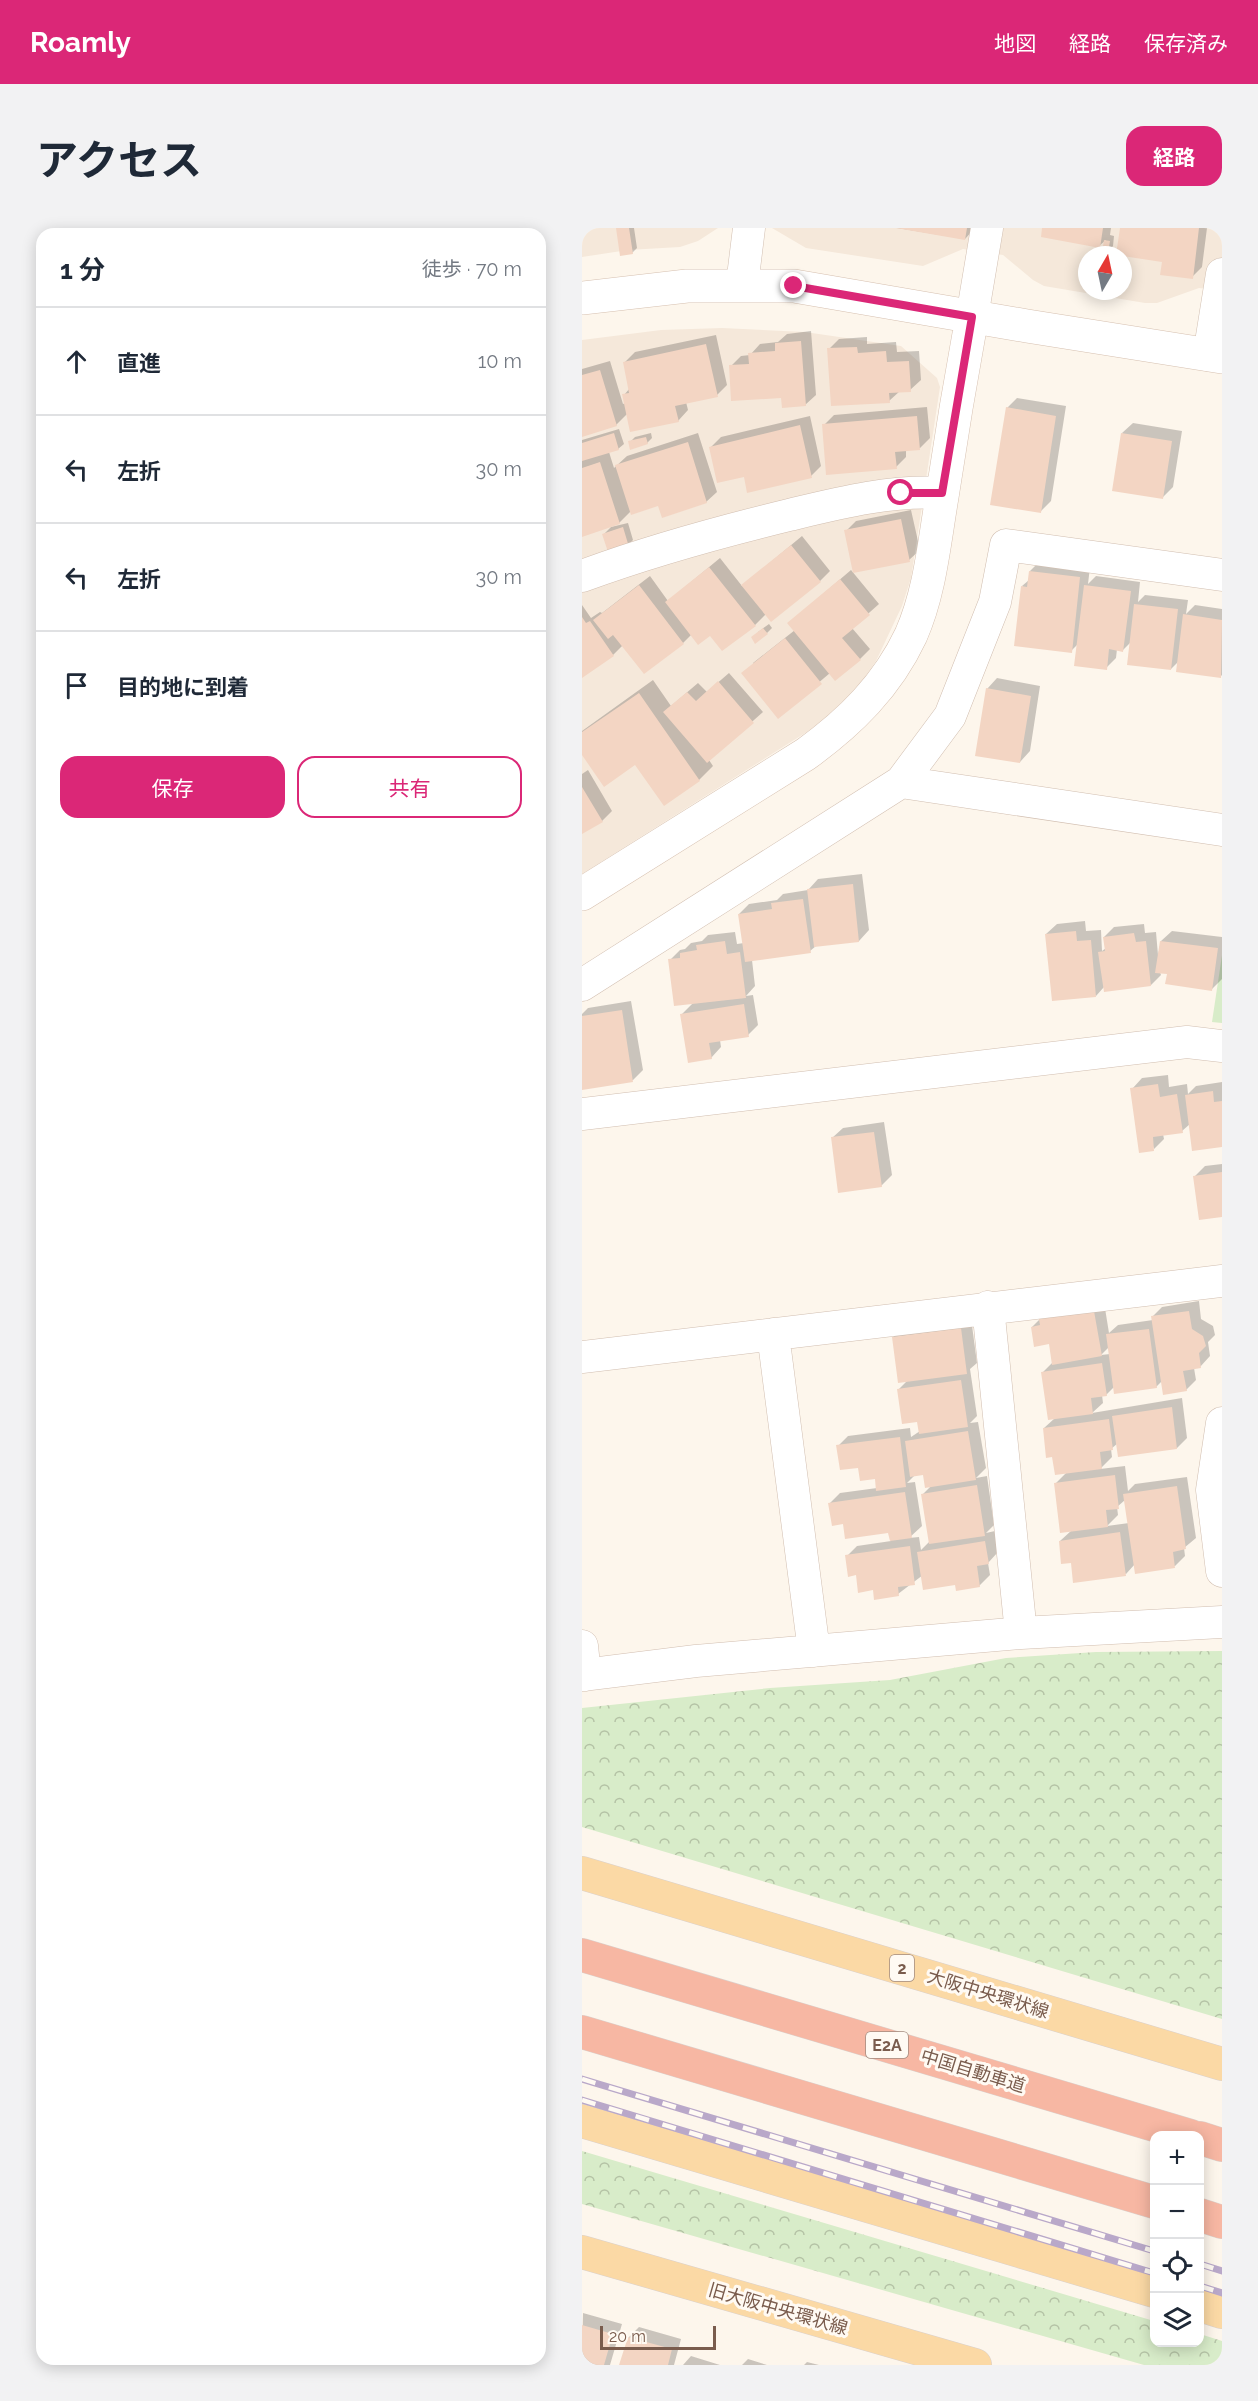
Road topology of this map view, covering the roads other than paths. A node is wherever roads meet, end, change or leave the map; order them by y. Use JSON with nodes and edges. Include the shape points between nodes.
{"nodes":[{"id":1,"x":749,"y":228,"type":"edge"},
{"id":2,"x":987,"y":228,"type":"edge"},
{"id":3,"x":1222,"y":274,"type":"edge"},
{"id":4,"x":742,"y":285,"type":"junction"},
{"id":5,"x":582,"y":298,"type":"edge"},
{"id":6,"x":972,"y":317,"type":"junction"},
{"id":7,"x":1216,"y":356,"type":"edge"},
{"id":8,"x":942,"y":493,"type":"junction"},
{"id":9,"x":1222,"y":575,"type":"edge"},
{"id":10,"x":582,"y":576,"type":"edge"},
{"id":11,"x":901,"y":782,"type":"junction"},
{"id":12,"x":1222,"y":831,"type":"edge"},
{"id":13,"x":582,"y":894,"type":"edge"},
{"id":14,"x":582,"y":985,"type":"edge"},
{"id":15,"x":1222,"y":1046,"type":"edge"},
{"id":16,"x":582,"y":1114,"type":"edge"},
{"id":17,"x":1222,"y":1281,"type":"edge"},
{"id":18,"x":988,"y":1307,"type":"junction"},
{"id":19,"x":773,"y":1334,"type":"junction"},
{"id":20,"x":582,"y":1357,"type":"edge"},
{"id":21,"x":1222,"y":1423,"type":"edge"},
{"id":22,"x":1222,"y":1571,"type":"edge"},
{"id":23,"x":1222,"y":1622,"type":"edge"},
{"id":24,"x":1021,"y":1633,"type":"junction"},
{"id":25,"x":814,"y":1651,"type":"junction"},
{"id":26,"x":583,"y":1665,"type":"edge"},
{"id":27,"x":582,"y":1873,"type":"edge"},
{"id":28,"x":582,"y":1955,"type":"edge"},
{"id":29,"x":582,"y":2032,"type":"edge"},
{"id":30,"x":1222,"y":2064,"type":"edge"},
{"id":31,"x":582,"y":2121,"type":"edge"},
{"id":32,"x":1174,"y":2131,"type":"edge"},
{"id":33,"x":1204,"y":2139,"type":"edge"},
{"id":34,"x":1222,"y":2145,"type":"edge"},
{"id":35,"x":1150,"y":2201,"type":"edge"},
{"id":36,"x":1204,"y":2216,"type":"edge"},
{"id":37,"x":1222,"y":2222,"type":"edge"},
{"id":38,"x":582,"y":2252,"type":"edge"},
{"id":39,"x":1150,"y":2290,"type":"edge"},
{"id":40,"x":1204,"y":2306,"type":"edge"},
{"id":41,"x":1222,"y":2312,"type":"edge"},
{"id":42,"x":975,"y":2365,"type":"edge"}],
"edges":[{"from":1,"to":4,"type":"street"},
{"from":2,"to":6,"type":"street"},
{"from":3,"to":7,"type":"street"},
{"from":4,"to":5,"type":"street","via":[[676,287]]},
{"from":4,"to":6,"type":"street","via":[[794,286]]},
{"from":6,"to":7,"type":"street"},
{"from":6,"to":8,"type":"street"},
{"from":8,"to":10,"type":"street","via":[[901,493],[815,509],[700,537]]},
{"from":8,"to":13,"type":"street","via":[[920,610],[901,654],[874,694],[837,731],[806,754]]},
{"from":9,"to":11,"type":"street","via":[[1006,545],[995,602],[950,716]]},
{"from":11,"to":12,"type":"street"},
{"from":11,"to":14,"type":"street"},
{"from":15,"to":16,"type":"street","via":[[1187,1042]]},
{"from":17,"to":18,"type":"street"},
{"from":18,"to":19,"type":"street"},
{"from":18,"to":24,"type":"street"},
{"from":19,"to":20,"type":"street"},
{"from":19,"to":25,"type":"street"},
{"from":21,"to":22,"type":"street","via":[[1212,1490]]},
{"from":23,"to":24,"type":"street"},
{"from":24,"to":25,"type":"street"},
{"from":25,"to":26,"type":"street"},
{"from":27,"to":30,"type":"main road","name":"大阪中央環状線","number":"2"},
{"from":28,"to":32,"type":"highway","name":"中国自動車道","number":"E2A"},
{"from":29,"to":35,"type":"highway"},
{"from":31,"to":39,"type":"main road"},
{"from":33,"to":34,"type":"highway"},
{"from":36,"to":37,"type":"highway"},
{"from":38,"to":42,"type":"main road","name":"旧大阪中央環状線"},
{"from":40,"to":41,"type":"main road"}]}
